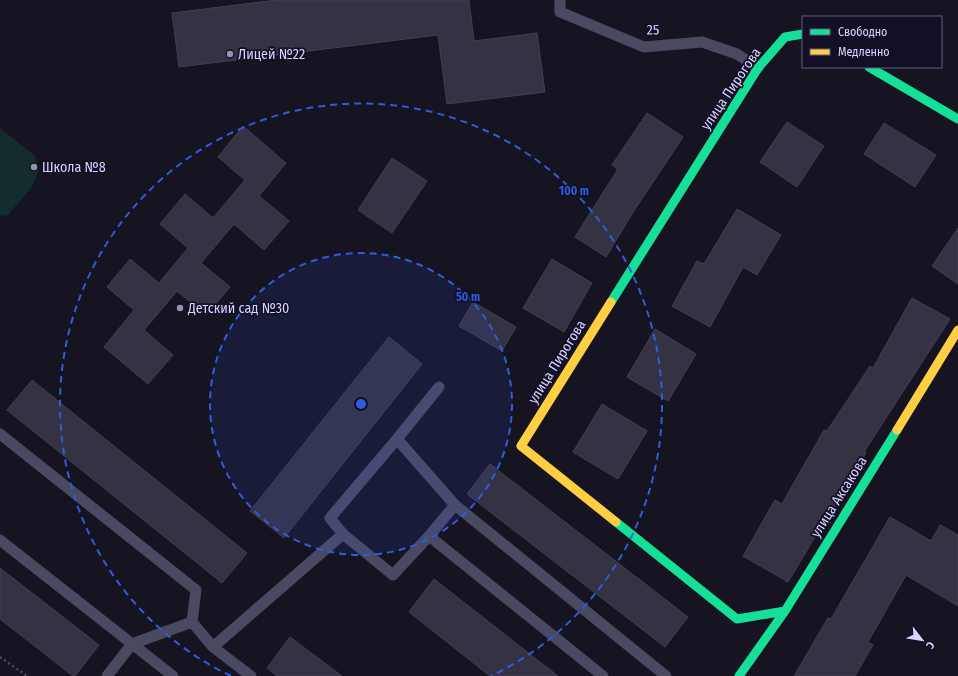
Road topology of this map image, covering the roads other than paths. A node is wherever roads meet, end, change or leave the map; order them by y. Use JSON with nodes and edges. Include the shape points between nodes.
{"nodes":[{"id":1,"x":560,"y":0,"type":"edge"},
{"id":2,"x":802,"y":34,"type":"edge"},
{"id":3,"x":758,"y":68,"type":"junction"},
{"id":4,"x":871,"y":68,"type":"edge"},
{"id":5,"x":958,"y":119,"type":"edge"},
{"id":6,"x":958,"y":330,"type":"edge"},
{"id":7,"x":439,"y":387,"type":"dead end"},
{"id":8,"x":0,"y":434,"type":"edge"},
{"id":9,"x":397,"y":439,"type":"junction"},
{"id":10,"x":455,"y":505,"type":"junction"},
{"id":11,"x":343,"y":534,"type":"junction"},
{"id":12,"x":429,"y":536,"type":"junction"},
{"id":13,"x":0,"y":540,"type":"edge"},
{"id":14,"x":786,"y":611,"type":"junction"},
{"id":15,"x":192,"y":622,"type":"junction"},
{"id":16,"x":132,"y":644,"type":"junction"},
{"id":17,"x":213,"y":647,"type":"junction"},
{"id":18,"x":107,"y":676,"type":"edge"},
{"id":19,"x":173,"y":676,"type":"edge"},
{"id":20,"x":251,"y":676,"type":"edge"},
{"id":21,"x":603,"y":676,"type":"edge"},
{"id":22,"x":666,"y":676,"type":"edge"},
{"id":23,"x":739,"y":676,"type":"edge"}],
"edges":[{"from":1,"to":3,"type":"lane","name":"25","via":[[560,12],[644,47],[702,42],[737,54]]},
{"from":2,"to":3,"type":"street","name":"улица Пирогова","via":[[785,37]]},
{"from":3,"to":14,"type":"street","name":"улица Пирогова","via":[[521,446],[737,619]]},
{"from":4,"to":5,"type":"street"},
{"from":6,"to":14,"type":"street","name":"улица Аксакова"},
{"from":7,"to":9,"type":"lane"},
{"from":8,"to":15,"type":"lane","via":[[196,590]]},
{"from":9,"to":10,"type":"lane"},
{"from":9,"to":11,"type":"lane","via":[[330,518]]},
{"from":10,"to":12,"type":"lane"},
{"from":10,"to":22,"type":"lane"},
{"from":11,"to":12,"type":"lane","via":[[393,575]]},
{"from":11,"to":17,"type":"lane"},
{"from":12,"to":21,"type":"lane"},
{"from":13,"to":16,"type":"lane"},
{"from":14,"to":23,"type":"street","name":"улица Аксакова"},
{"from":15,"to":16,"type":"lane"},
{"from":15,"to":17,"type":"lane"},
{"from":16,"to":18,"type":"lane"},
{"from":16,"to":19,"type":"lane"},
{"from":17,"to":20,"type":"lane"}]}
